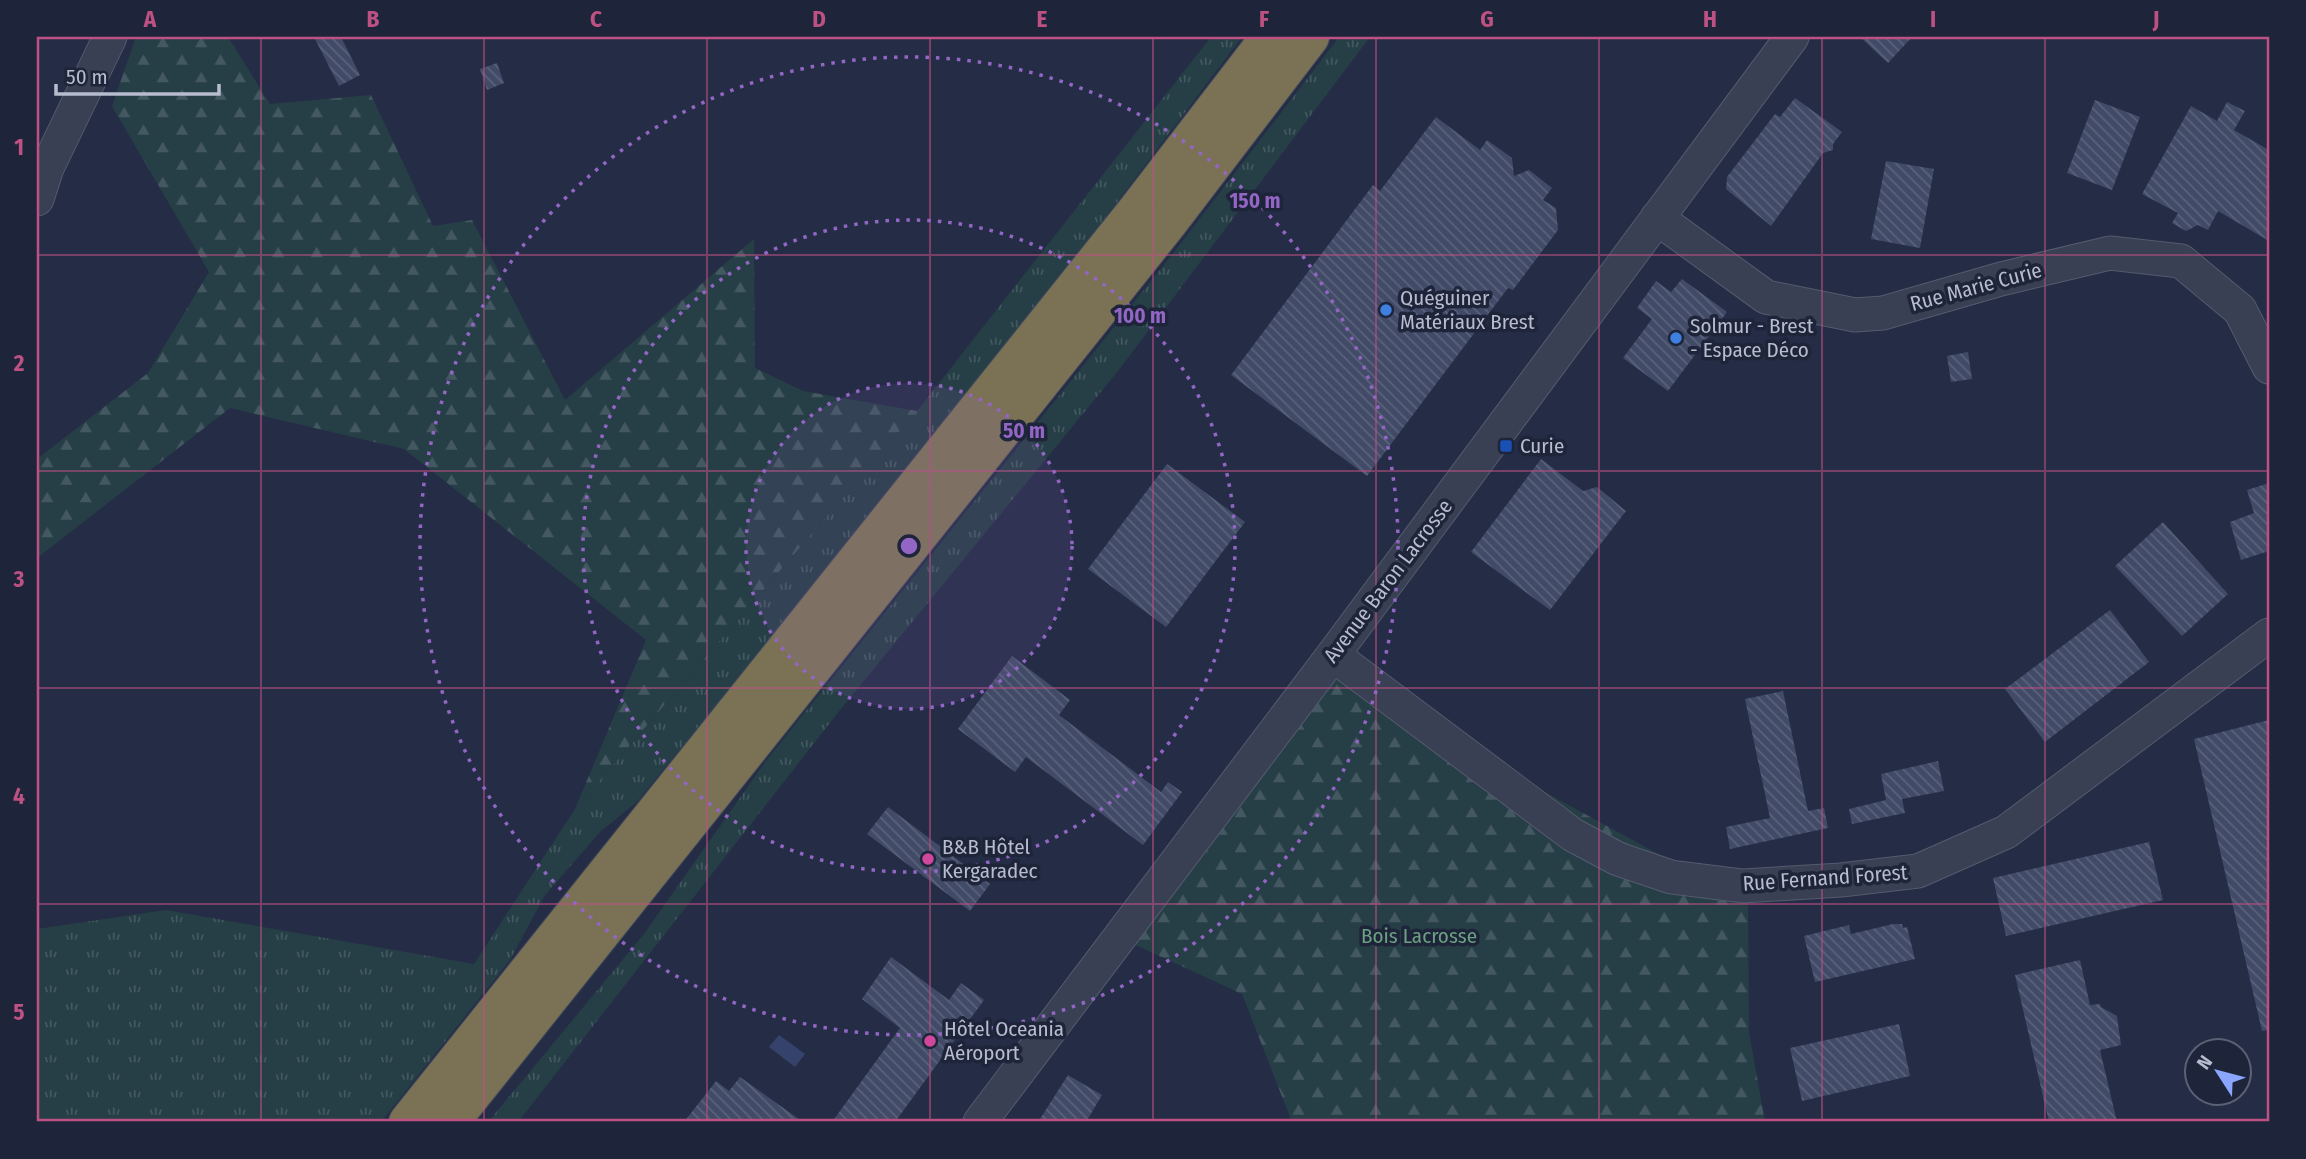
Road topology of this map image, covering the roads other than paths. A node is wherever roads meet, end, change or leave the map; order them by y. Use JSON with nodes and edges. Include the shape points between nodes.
{"nodes":[{"id":1,"x":110,"y":37,"type":"edge"},
{"id":2,"x":1270,"y":37,"type":"edge"},
{"id":3,"x":1310,"y":37,"type":"edge"},
{"id":4,"x":1792,"y":37,"type":"edge"},
{"id":5,"x":37,"y":199,"type":"edge"},
{"id":6,"x":1657,"y":218,"type":"junction"},
{"id":7,"x":2269,"y":367,"type":"edge"},
{"id":8,"x":2269,"y":635,"type":"edge"},
{"id":9,"x":1333,"y":655,"type":"junction"},
{"id":10,"x":408,"y":1122,"type":"edge"},
{"id":11,"x":450,"y":1122,"type":"edge"},
{"id":12,"x":980,"y":1122,"type":"edge"}],
"edges":[{"from":1,"to":5,"type":"street","via":[[47,168]]},
{"from":2,"to":10,"type":"highway"},
{"from":3,"to":11,"type":"highway","via":[[1168,223]]},
{"from":4,"to":6,"type":"street","name":"Avenue Baron Lacrosse"},
{"from":6,"to":7,"type":"street","name":"Rue Marie Curie","via":[[1766,297],[1855,315],[1883,313],[2110,253],[2181,261],[2240,310]]},
{"from":6,"to":9,"type":"street","name":"Avenue Baron Lacrosse"},
{"from":8,"to":9,"type":"street","name":"Rue Fernand Forest","via":[[2006,832],[1918,871],[1744,886],[1671,877],[1618,859],[1573,835]]},
{"from":9,"to":12,"type":"street","name":"Avenue Baron Lacrosse"}]}
